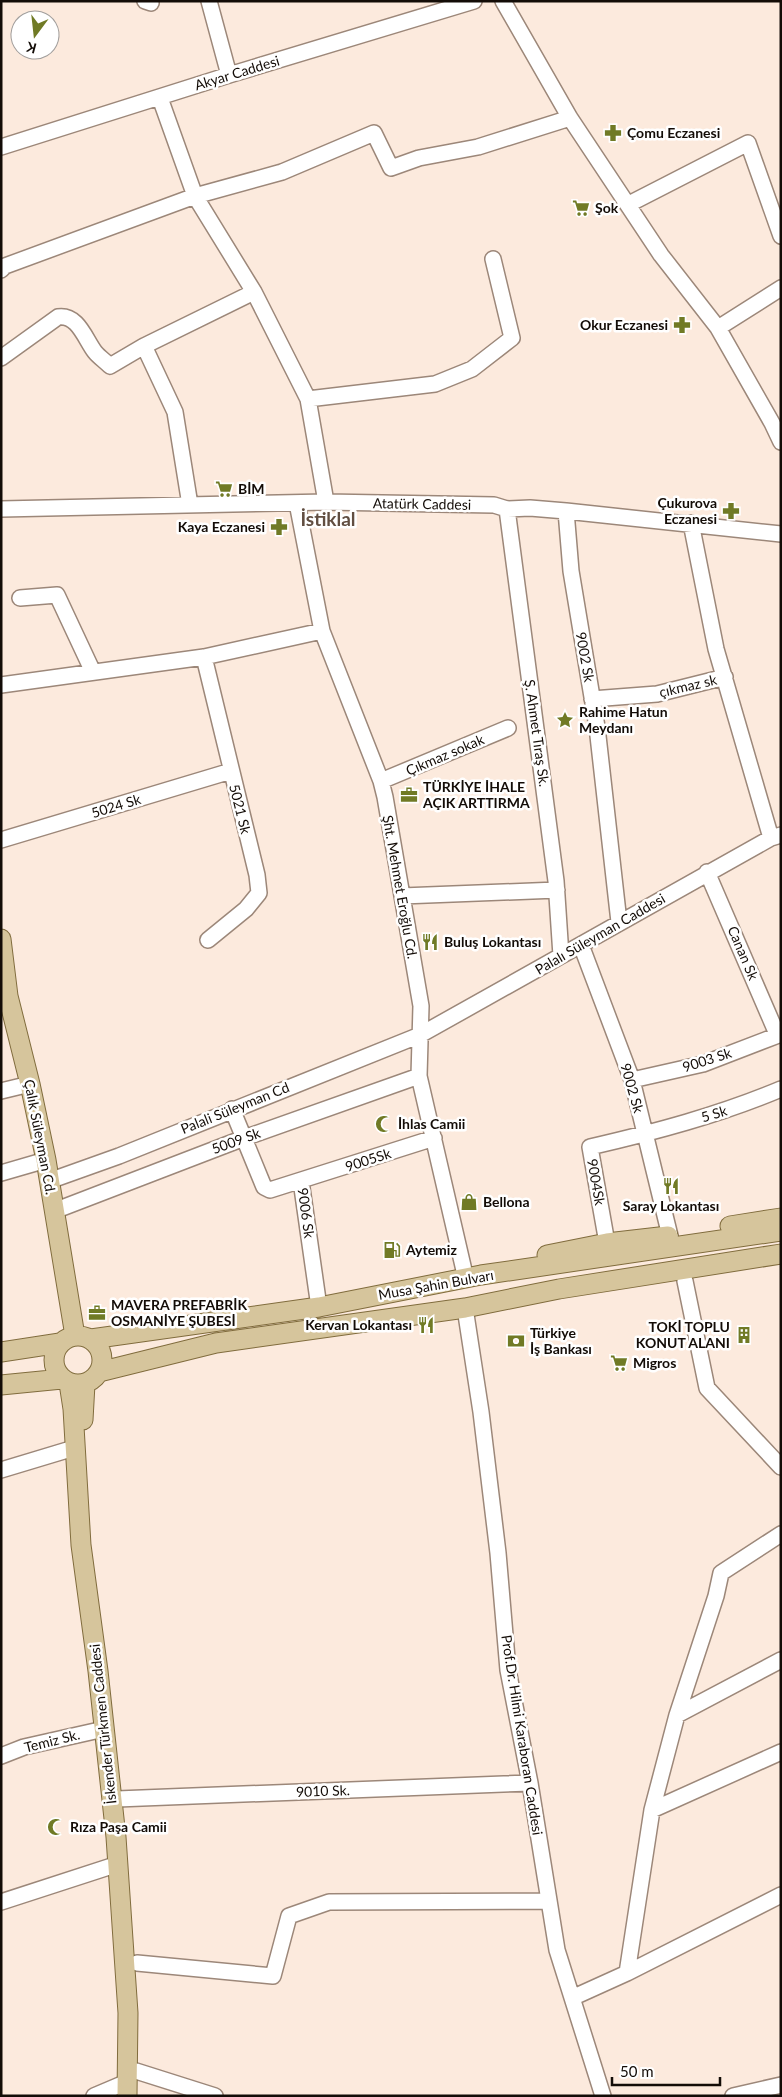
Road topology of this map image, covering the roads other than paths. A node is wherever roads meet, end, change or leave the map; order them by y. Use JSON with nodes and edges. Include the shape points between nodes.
{"nodes":[{"id":1,"x":208,"y":1,"type":"edge"},
{"id":2,"x":474,"y":1,"type":"edge"},
{"id":3,"x":503,"y":1,"type":"edge"},
{"id":4,"x":229,"y":75,"type":"junction"},
{"id":5,"x":160,"y":98,"type":"junction"},
{"id":6,"x":570,"y":118,"type":"junction"},
{"id":7,"x":1,"y":147,"type":"edge"},
{"id":8,"x":195,"y":196,"type":"junction"},
{"id":9,"x":629,"y":204,"type":"junction"},
{"id":10,"x":781,"y":236,"type":"edge"},
{"id":11,"x":493,"y":259,"type":"dead end"},
{"id":12,"x":1,"y":270,"type":"edge"},
{"id":13,"x":781,"y":288,"type":"edge"},
{"id":14,"x":254,"y":292,"type":"junction"},
{"id":15,"x":718,"y":328,"type":"junction"},
{"id":16,"x":144,"y":346,"type":"junction"},
{"id":17,"x":1,"y":358,"type":"edge"},
{"id":18,"x":308,"y":399,"type":"junction"},
{"id":19,"x":781,"y":442,"type":"edge"},
{"id":20,"x":326,"y":502,"type":"junction"},
{"id":21,"x":297,"y":503,"type":"junction"},
{"id":22,"x":190,"y":505,"type":"junction"},
{"id":23,"x":1,"y":509,"type":"edge"},
{"id":24,"x":507,"y":509,"type":"junction"},
{"id":25,"x":566,"y":511,"type":"junction"},
{"id":26,"x":691,"y":523,"type":"junction"},
{"id":27,"x":781,"y":534,"type":"edge"},
{"id":28,"x":20,"y":598,"type":"dead end"},
{"id":29,"x":322,"y":631,"type":"junction"},
{"id":30,"x":204,"y":657,"type":"junction"},
{"id":31,"x":93,"y":672,"type":"junction"},
{"id":32,"x":725,"y":677,"type":"junction"},
{"id":33,"x":1,"y":685,"type":"edge"},
{"id":34,"x":592,"y":699,"type":"junction"},
{"id":35,"x":508,"y":728,"type":"dead end"},
{"id":36,"x":231,"y":771,"type":"junction"},
{"id":37,"x":381,"y":782,"type":"junction"},
{"id":38,"x":776,"y":836,"type":"edge"},
{"id":39,"x":1,"y":840,"type":"edge"},
{"id":40,"x":707,"y":872,"type":"junction"},
{"id":41,"x":557,"y":890,"type":"junction"},
{"id":42,"x":402,"y":896,"type":"junction"},
{"id":43,"x":619,"y":922,"type":"junction"},
{"id":44,"x":208,"y":940,"type":"dead end"},
{"id":45,"x":581,"y":945,"type":"junction"},
{"id":46,"x":2,"y":947,"type":"edge"},
{"id":47,"x":561,"y":956,"type":"junction"},
{"id":48,"x":420,"y":1034,"type":"junction"},
{"id":49,"x":779,"y":1034,"type":"edge"},
{"id":50,"x":419,"y":1076,"type":"junction"},
{"id":51,"x":632,"y":1080,"type":"junction"},
{"id":52,"x":30,"y":1084,"type":"junction"},
{"id":53,"x":781,"y":1088,"type":"edge"},
{"id":54,"x":1,"y":1091,"type":"edge"},
{"id":55,"x":232,"y":1109,"type":"junction"},
{"id":56,"x":645,"y":1134,"type":"junction"},
{"id":57,"x":244,"y":1138,"type":"junction"},
{"id":58,"x":434,"y":1138,"type":"junction"},
{"id":59,"x":46,"y":1160,"type":"junction"},
{"id":60,"x":1,"y":1173,"type":"edge"},
{"id":61,"x":50,"y":1181,"type":"junction"},
{"id":62,"x":301,"y":1181,"type":"junction"},
{"id":63,"x":54,"y":1211,"type":"junction"},
{"id":64,"x":781,"y":1218,"type":"edge"},
{"id":65,"x":781,"y":1231,"type":"edge"},
{"id":66,"x":670,"y":1236,"type":"junction"},
{"id":67,"x":607,"y":1243,"type":"junction"},
{"id":68,"x":781,"y":1254,"type":"edge"},
{"id":69,"x":781,"y":1266,"type":"edge"},
{"id":70,"x":473,"y":1277,"type":"junction"},
{"id":71,"x":686,"y":1281,"type":"junction"},
{"id":72,"x":490,"y":1303,"type":"junction"},
{"id":73,"x":318,"y":1307,"type":"junction"},
{"id":74,"x":465,"y":1308,"type":"junction"},
{"id":75,"x":76,"y":1340,"type":"junction"},
{"id":76,"x":1,"y":1352,"type":"edge"},
{"id":77,"x":99,"y":1372,"type":"junction"},
{"id":78,"x":72,"y":1382,"type":"junction"},
{"id":79,"x":1,"y":1385,"type":"edge"},
{"id":80,"x":74,"y":1448,"type":"junction"},
{"id":81,"x":781,"y":1466,"type":"edge"},
{"id":82,"x":1,"y":1470,"type":"edge"},
{"id":83,"x":781,"y":1534,"type":"edge"},
{"id":84,"x":781,"y":1660,"type":"edge"},
{"id":85,"x":676,"y":1715,"type":"junction"},
{"id":86,"x":104,"y":1729,"type":"junction"},
{"id":87,"x":781,"y":1752,"type":"edge"},
{"id":88,"x":1,"y":1756,"type":"edge"},
{"id":89,"x":530,"y":1783,"type":"junction"},
{"id":90,"x":116,"y":1800,"type":"junction"},
{"id":91,"x":652,"y":1810,"type":"junction"},
{"id":92,"x":118,"y":1864,"type":"junction"},
{"id":93,"x":781,"y":1895,"type":"edge"},
{"id":94,"x":1,"y":1902,"type":"edge"},
{"id":95,"x":549,"y":1902,"type":"junction"},
{"id":96,"x":136,"y":1963,"type":"junction"},
{"id":97,"x":627,"y":1973,"type":"junction"},
{"id":98,"x":574,"y":1997,"type":"junction"},
{"id":99,"x":781,"y":2085,"type":"edge"},
{"id":100,"x":131,"y":2086,"type":"edge"},
{"id":101,"x":599,"y":2095,"type":"edge"},
{"id":102,"x":94,"y":2096,"type":"edge"},
{"id":103,"x":215,"y":2096,"type":"edge"},
{"id":104,"x":733,"y":2096,"type":"edge"}],
"edges":[{"from":1,"to":4,"type":"street"},
{"from":2,"to":4,"type":"street","name":"Akyar Caddesi"},
{"from":3,"to":6,"type":"street"},
{"from":4,"to":5,"type":"street","name":"Akyar Caddesi"},
{"from":5,"to":7,"type":"street","name":"Akyar Caddesi"},
{"from":5,"to":8,"type":"street"},
{"from":6,"to":8,"type":"street","via":[[478,147],[419,158],[392,168],[374,133],[282,172]]},
{"from":6,"to":9,"type":"street"},
{"from":8,"to":12,"type":"street"},
{"from":8,"to":14,"type":"street"},
{"from":9,"to":10,"type":"street","via":[[748,143]]},
{"from":9,"to":15,"type":"street","via":[[662,255]]},
{"from":11,"to":18,"type":"street","via":[[512,338],[472,369],[436,384]]},
{"from":13,"to":15,"type":"street"},
{"from":14,"to":16,"type":"street"},
{"from":14,"to":18,"type":"street"},
{"from":15,"to":19,"type":"street"},
{"from":16,"to":17,"type":"street","via":[[110,366],[96,353],[75,322],[63,316]]},
{"from":16,"to":22,"type":"street","via":[[175,412]]},
{"from":18,"to":20,"type":"street"},
{"from":20,"to":21,"type":"street","name":"Atatürk Caddesi"},
{"from":20,"to":24,"type":"street","name":"Atatürk Caddesi","via":[[494,505]]},
{"from":21,"to":22,"type":"street","name":"Atatürk Caddesi"},
{"from":21,"to":29,"type":"street","name":"Şht. Mehmet Eroğlu Cd."},
{"from":22,"to":23,"type":"street","name":"Atatürk Caddesi"},
{"from":24,"to":25,"type":"street","name":"Atatürk Caddesi"},
{"from":24,"to":41,"type":"street","name":"Ş. Ahmet Tıraş Sk."},
{"from":25,"to":26,"type":"street","name":"Atatürk Caddesi"},
{"from":25,"to":34,"type":"street","name":"9002 Sk","via":[[571,570]]},
{"from":26,"to":27,"type":"street","name":"Atatürk Caddesi"},
{"from":26,"to":32,"type":"street","via":[[716,649]]},
{"from":28,"to":31,"type":"street","via":[[58,595]]},
{"from":29,"to":30,"type":"street"},
{"from":29,"to":37,"type":"street","name":"Şht. Mehmet Eroğlu Cd."},
{"from":30,"to":31,"type":"street"},
{"from":30,"to":36,"type":"street","name":"5021 Sk"},
{"from":31,"to":33,"type":"street"},
{"from":32,"to":34,"type":"street","name":"çıkmaz sk","via":[[657,694]]},
{"from":32,"to":38,"type":"street"},
{"from":34,"to":43,"type":"street","name":"9002 Sk"},
{"from":35,"to":37,"type":"street","name":"Çıkmaz sokak"},
{"from":36,"to":39,"type":"street","name":"5024 Sk"},
{"from":36,"to":44,"type":"street","name":"5021 Sk","via":[[258,875],[259,893],[246,909]]},
{"from":37,"to":42,"type":"street","name":"Şht. Mehmet Eroğlu Cd."},
{"from":38,"to":40,"type":"street","name":"Palalı Süleyman Caddesi"},
{"from":40,"to":43,"type":"street","name":"Palalı Süleyman Caddesi"},
{"from":40,"to":49,"type":"street","name":"Canan Sk"},
{"from":41,"to":42,"type":"street"},
{"from":41,"to":47,"type":"street","name":"Ş. Ahmet Tıraş Sk."},
{"from":42,"to":48,"type":"street","name":"Şht. Mehmet Eroğlu Cd.","via":[[421,1006]]},
{"from":43,"to":45,"type":"street","name":"Palalı Süleyman Caddesi"},
{"from":45,"to":47,"type":"street","name":"Palalı Süleyman Caddesi"},
{"from":45,"to":51,"type":"street","name":"9002 Sk"},
{"from":46,"to":52,"type":"main road","name":"Çalık Süleyman Cd.","via":[[8,996]]},
{"from":47,"to":48,"type":"street","name":"Palalı Süleyman Caddesi"},
{"from":48,"to":50,"type":"street","name":"Şht. Mehmet Eroğlu Cd."},
{"from":48,"to":55,"type":"street","name":"Palali Süleyman Cd"},
{"from":49,"to":51,"type":"street","name":"9003 Sk","via":[[703,1064]]},
{"from":50,"to":57,"type":"street","name":"5009 Sk"},
{"from":50,"to":58,"type":"street","name":"Şht. Mehmet Eroğlu Cd."},
{"from":51,"to":56,"type":"street","name":"9002 Sk"},
{"from":52,"to":54,"type":"street"},
{"from":52,"to":59,"type":"main road","name":"Çalık Süleyman Cd."},
{"from":53,"to":56,"type":"street","name":"5 Sk","via":[[745,1104]]},
{"from":55,"to":57,"type":"street","name":"9006 Sk"},
{"from":55,"to":61,"type":"street","name":"Palali Süleyman Cd"},
{"from":56,"to":66,"type":"street","name":"9002 Sk"},
{"from":56,"to":67,"type":"street","name":"9004Sk","via":[[590,1147]]},
{"from":57,"to":62,"type":"street","name":"9006 Sk","via":[[264,1187],[270,1190]]},
{"from":57,"to":63,"type":"street","name":"5009 Sk"},
{"from":58,"to":62,"type":"street","name":"9005Sk"},
{"from":58,"to":70,"type":"street","name":"Şht. Mehmet Eroğlu Cd."},
{"from":59,"to":60,"type":"street"},
{"from":59,"to":61,"type":"main road","name":"Çalık Süleyman Cd."},
{"from":61,"to":63,"type":"main road","name":"Çalık Süleyman Cd."},
{"from":62,"to":73,"type":"street","name":"9006 Sk"},
{"from":63,"to":75,"type":"main road","name":"Çalık Süleyman Cd."},
{"from":64,"to":66,"type":"main road"},
{"from":65,"to":70,"type":"main road","name":"Musa Şahin Bulvarı"},
{"from":66,"to":67,"type":"main road"},
{"from":67,"to":70,"type":"main road","via":[[550,1254]]},
{"from":68,"to":72,"type":"main road","name":"Musa Şahin Bulvarı","via":[[559,1288]]},
{"from":69,"to":71,"type":"main road"},
{"from":70,"to":73,"type":"main road","name":"Musa Şahin Bulvarı"},
{"from":71,"to":72,"type":"main road","via":[[557,1301]]},
{"from":71,"to":81,"type":"street","via":[[707,1388]]},
{"from":72,"to":74,"type":"main road","name":"Musa Şahin Bulvarı"},
{"from":73,"to":75,"type":"main road","name":"Musa Şahin Bulvarı"},
{"from":74,"to":77,"type":"main road","name":"Musa Şahin Bulvarı","via":[[216,1344]]},
{"from":74,"to":89,"type":"street","name":"Prof.Dr. Hilmi Karaboran Caddesi","via":[[486,1449],[508,1670]]},
{"from":75,"to":76,"type":"main road","name":"Musa Şahin Bulvarı"},
{"from":75,"to":77,"type":"main road","via":[[100,1348],[103,1360]]},
{"from":75,"to":78,"type":"main road","via":[[56,1350],[54,1365]]},
{"from":77,"to":78,"type":"main road","via":[[96,1377]]},
{"from":78,"to":79,"type":"main road"},
{"from":78,"to":80,"type":"main road","name":"İskender Türkmen Caddesi"},
{"from":78,"to":90,"type":"main road","via":[[82,1445]]},
{"from":80,"to":82,"type":"street"},
{"from":80,"to":86,"type":"main road","name":"İskender Türkmen Caddesi","via":[[81,1545]]},
{"from":83,"to":85,"type":"street","via":[[721,1573]]},
{"from":84,"to":85,"type":"street"},
{"from":85,"to":91,"type":"street"},
{"from":86,"to":88,"type":"street","name":"Temiz Sk.","via":[[24,1747]]},
{"from":86,"to":92,"type":"main road","name":"İskender Türkmen Caddesi"},
{"from":87,"to":91,"type":"street"},
{"from":89,"to":90,"type":"street","name":"9010 Sk."},
{"from":89,"to":95,"type":"street","name":"Prof.Dr. Hilmi Karaboran Caddesi"},
{"from":90,"to":96,"type":"main road","via":[[124,1843]]},
{"from":91,"to":97,"type":"street"},
{"from":92,"to":94,"type":"street"},
{"from":92,"to":100,"type":"main road","name":"İskender Türkmen Caddesi"},
{"from":93,"to":97,"type":"street"},
{"from":95,"to":96,"type":"street","via":[[329,1902],[289,1916],[273,1976]]},
{"from":95,"to":98,"type":"street","name":"Prof.Dr. Hilmi Karaboran Caddesi","via":[[557,1950]]},
{"from":96,"to":100,"type":"main road","via":[[139,2055]]},
{"from":97,"to":98,"type":"street"},
{"from":98,"to":101,"type":"street","name":"Prof.Dr. Hilmi Karaboran Caddesi"},
{"from":99,"to":104,"type":"street"},
{"from":100,"to":102,"type":"street"},
{"from":100,"to":103,"type":"street"}]}
